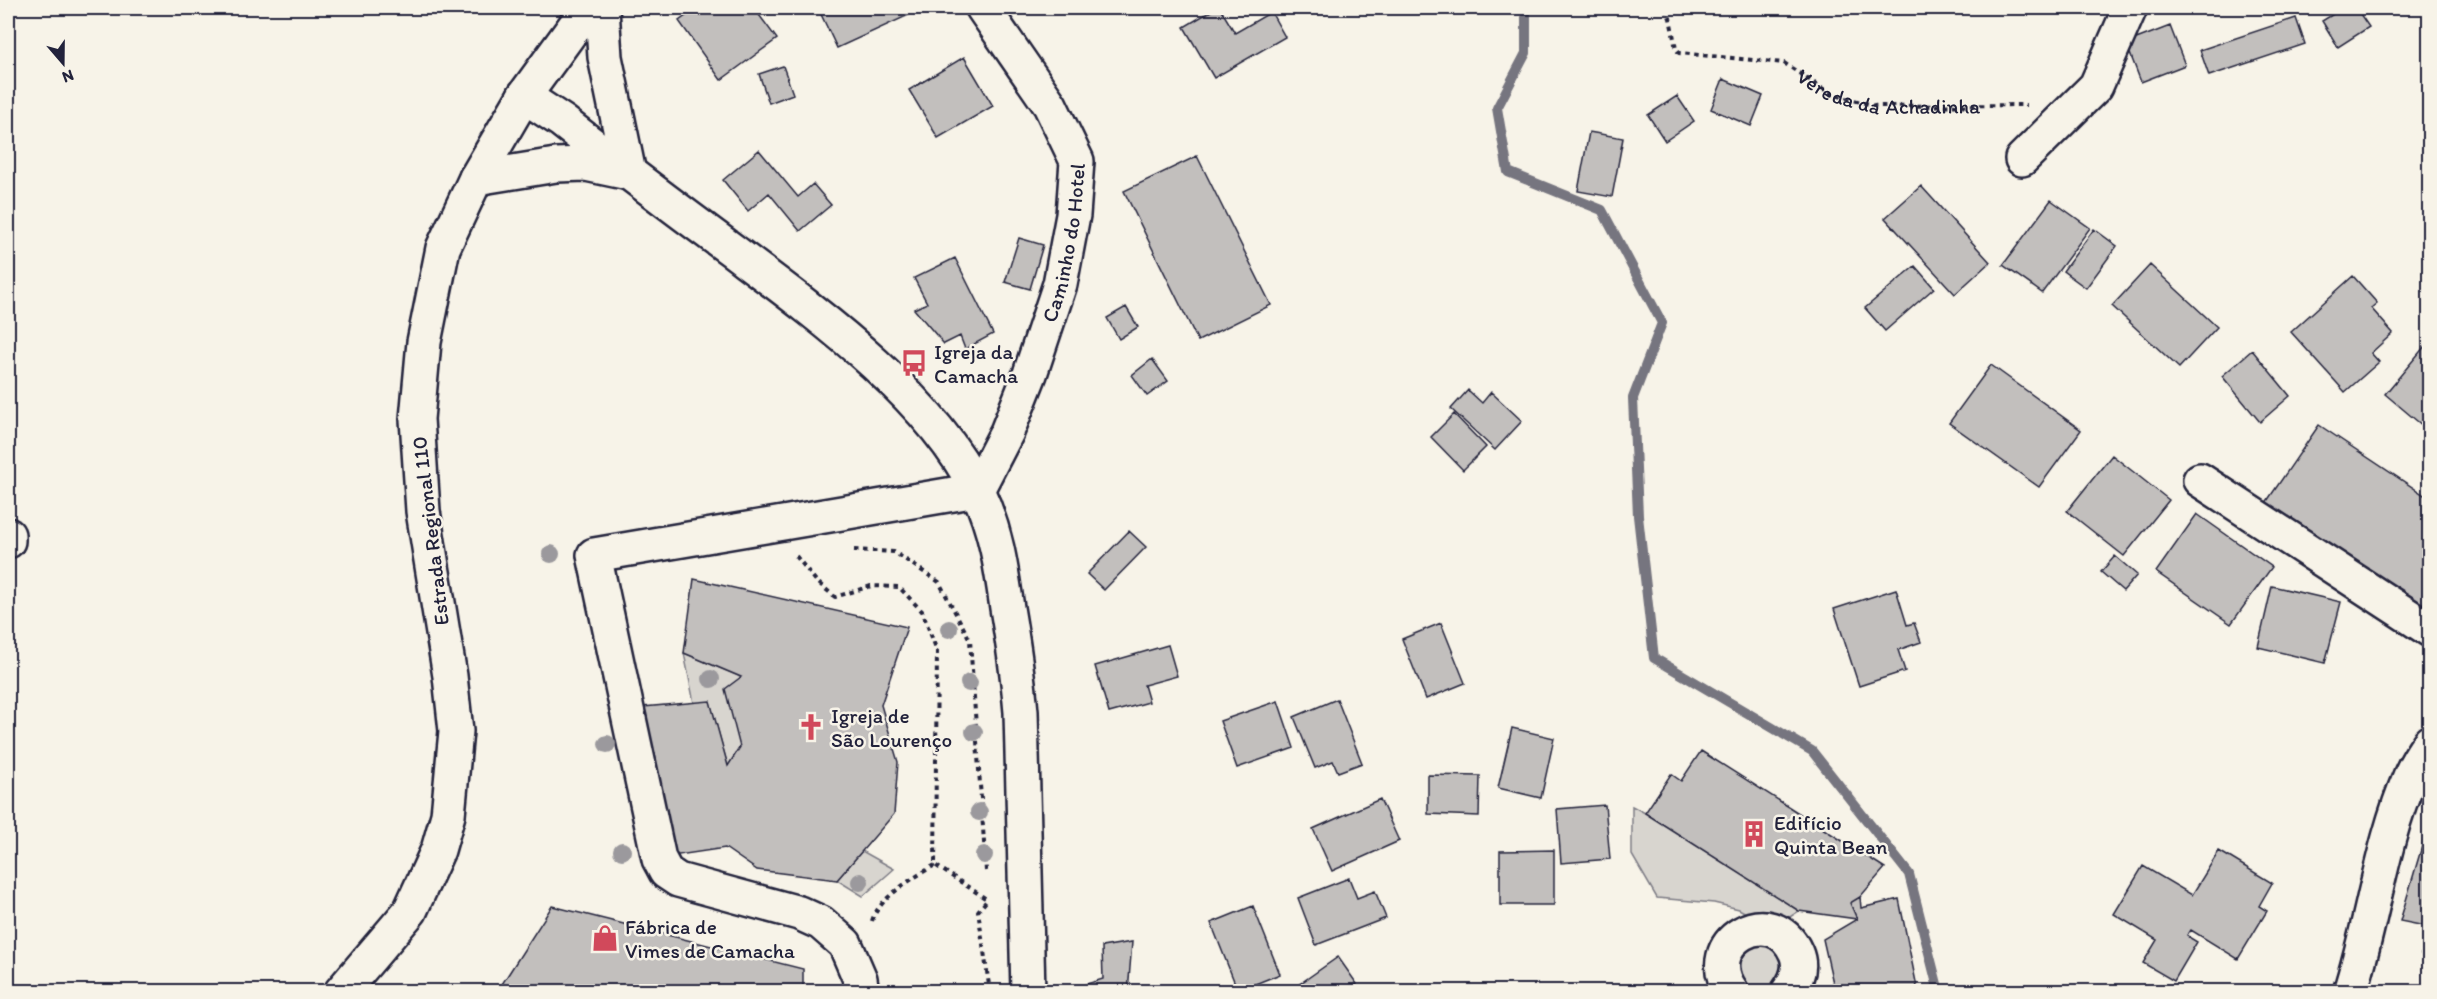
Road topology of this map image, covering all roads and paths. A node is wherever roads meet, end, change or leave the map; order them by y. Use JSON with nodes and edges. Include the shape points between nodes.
{"nodes":[{"id":1,"x":588,"y":8,"type":"edge"},
{"id":2,"x":602,"y":8,"type":"edge"},
{"id":3,"x":982,"y":8,"type":"edge"},
{"id":4,"x":1665,"y":8,"type":"edge"},
{"id":5,"x":2130,"y":8,"type":"edge"},
{"id":6,"x":524,"y":96,"type":"junction"},
{"id":7,"x":2079,"y":103,"type":"junction"},
{"id":8,"x":2022,"y":159,"type":"dead end"},
{"id":9,"x":629,"y":173,"type":"junction"},
{"id":10,"x":476,"y":178,"type":"junction"},
{"id":11,"x":2200,"y":480,"type":"dead end"},
{"id":12,"x":977,"y":490,"type":"junction"},
{"id":13,"x":8,"y":535,"type":"edge"},
{"id":14,"x":8,"y":542,"type":"edge"},
{"id":15,"x":847,"y":549,"type":"dead end"},
{"id":16,"x":795,"y":555,"type":"dead end"},
{"id":17,"x":2430,"y":630,"type":"edge"},
{"id":18,"x":2430,"y":742,"type":"edge"},
{"id":19,"x":935,"y":865,"type":"junction"},
{"id":20,"x":987,"y":876,"type":"dead end"},
{"id":21,"x":988,"y":888,"type":"dead end"},
{"id":22,"x":988,"y":900,"type":"junction"},
{"id":23,"x":875,"y":912,"type":"dead end"},
{"id":24,"x":1027,"y":916,"type":"junction"},
{"id":25,"x":1799,"y":960,"type":"junction"},
{"id":26,"x":341,"y":992,"type":"edge"},
{"id":27,"x":862,"y":992,"type":"edge"},
{"id":28,"x":986,"y":992,"type":"edge"},
{"id":29,"x":1028,"y":992,"type":"edge"},
{"id":30,"x":1732,"y":992,"type":"edge"},
{"id":31,"x":1788,"y":992,"type":"edge"},
{"id":32,"x":1814,"y":992,"type":"edge"},
{"id":33,"x":2349,"y":992,"type":"edge"}],
"edges":[{"from":1,"to":6,"type":"street","name":"Estrada Regional 110"},
{"from":2,"to":9,"type":"street","via":[[605,57]]},
{"from":3,"to":12,"type":"street","name":"Caminho do Hotel","via":[[1050,105],[1077,161],[1073,215],[1060,284],[1007,432]]},
{"from":4,"to":7,"type":"path","name":"Vereda da Achadinha","via":[[1679,53],[1784,63],[1831,94],[1876,106]]},
{"from":5,"to":7,"type":"street","via":[[2096,86]]},
{"from":6,"to":9,"type":"street"},
{"from":6,"to":10,"type":"street","name":"Estrada Regional 110"},
{"from":7,"to":8,"type":"street"},
{"from":9,"to":10,"type":"street","via":[[586,164]]},
{"from":9,"to":12,"type":"street","via":[[801,302],[865,356],[926,415]]},
{"from":10,"to":26,"type":"street","name":"Estrada Regional 110","via":[[443,248],[424,342],[417,419],[423,511],[456,731],[448,815],[438,849],[410,911]]},
{"from":11,"to":17,"type":"street"},
{"from":12,"to":24,"type":"street","via":[[997,542],[1018,676]]},
{"from":12,"to":27,"type":"street","via":[[594,555],[659,859],[666,872],[678,880],[799,913],[821,923],[845,944]]},
{"from":13,"to":14,"type":"street"},
{"from":15,"to":20,"type":"path","via":[[894,552],[939,582],[970,640]]},
{"from":16,"to":19,"type":"path","via":[[835,597],[872,586],[899,587],[922,611],[937,651]]},
{"from":18,"to":33,"type":"street","via":[[2412,773],[2391,830]]},
{"from":19,"to":22,"type":"path"},
{"from":19,"to":23,"type":"path","via":[[906,882]]},
{"from":21,"to":22,"type":"path"},
{"from":22,"to":24,"type":"path"},
{"from":22,"to":28,"type":"path","via":[[978,911],[989,985]]},
{"from":24,"to":29,"type":"street"},
{"from":25,"to":30,"type":"street","via":[[1791,941],[1775,930],[1755,927],[1736,935],[1724,952],[1722,972]]},
{"from":25,"to":31,"type":"street","via":[[1797,980]]},
{"from":25,"to":32,"type":"street"}]}
